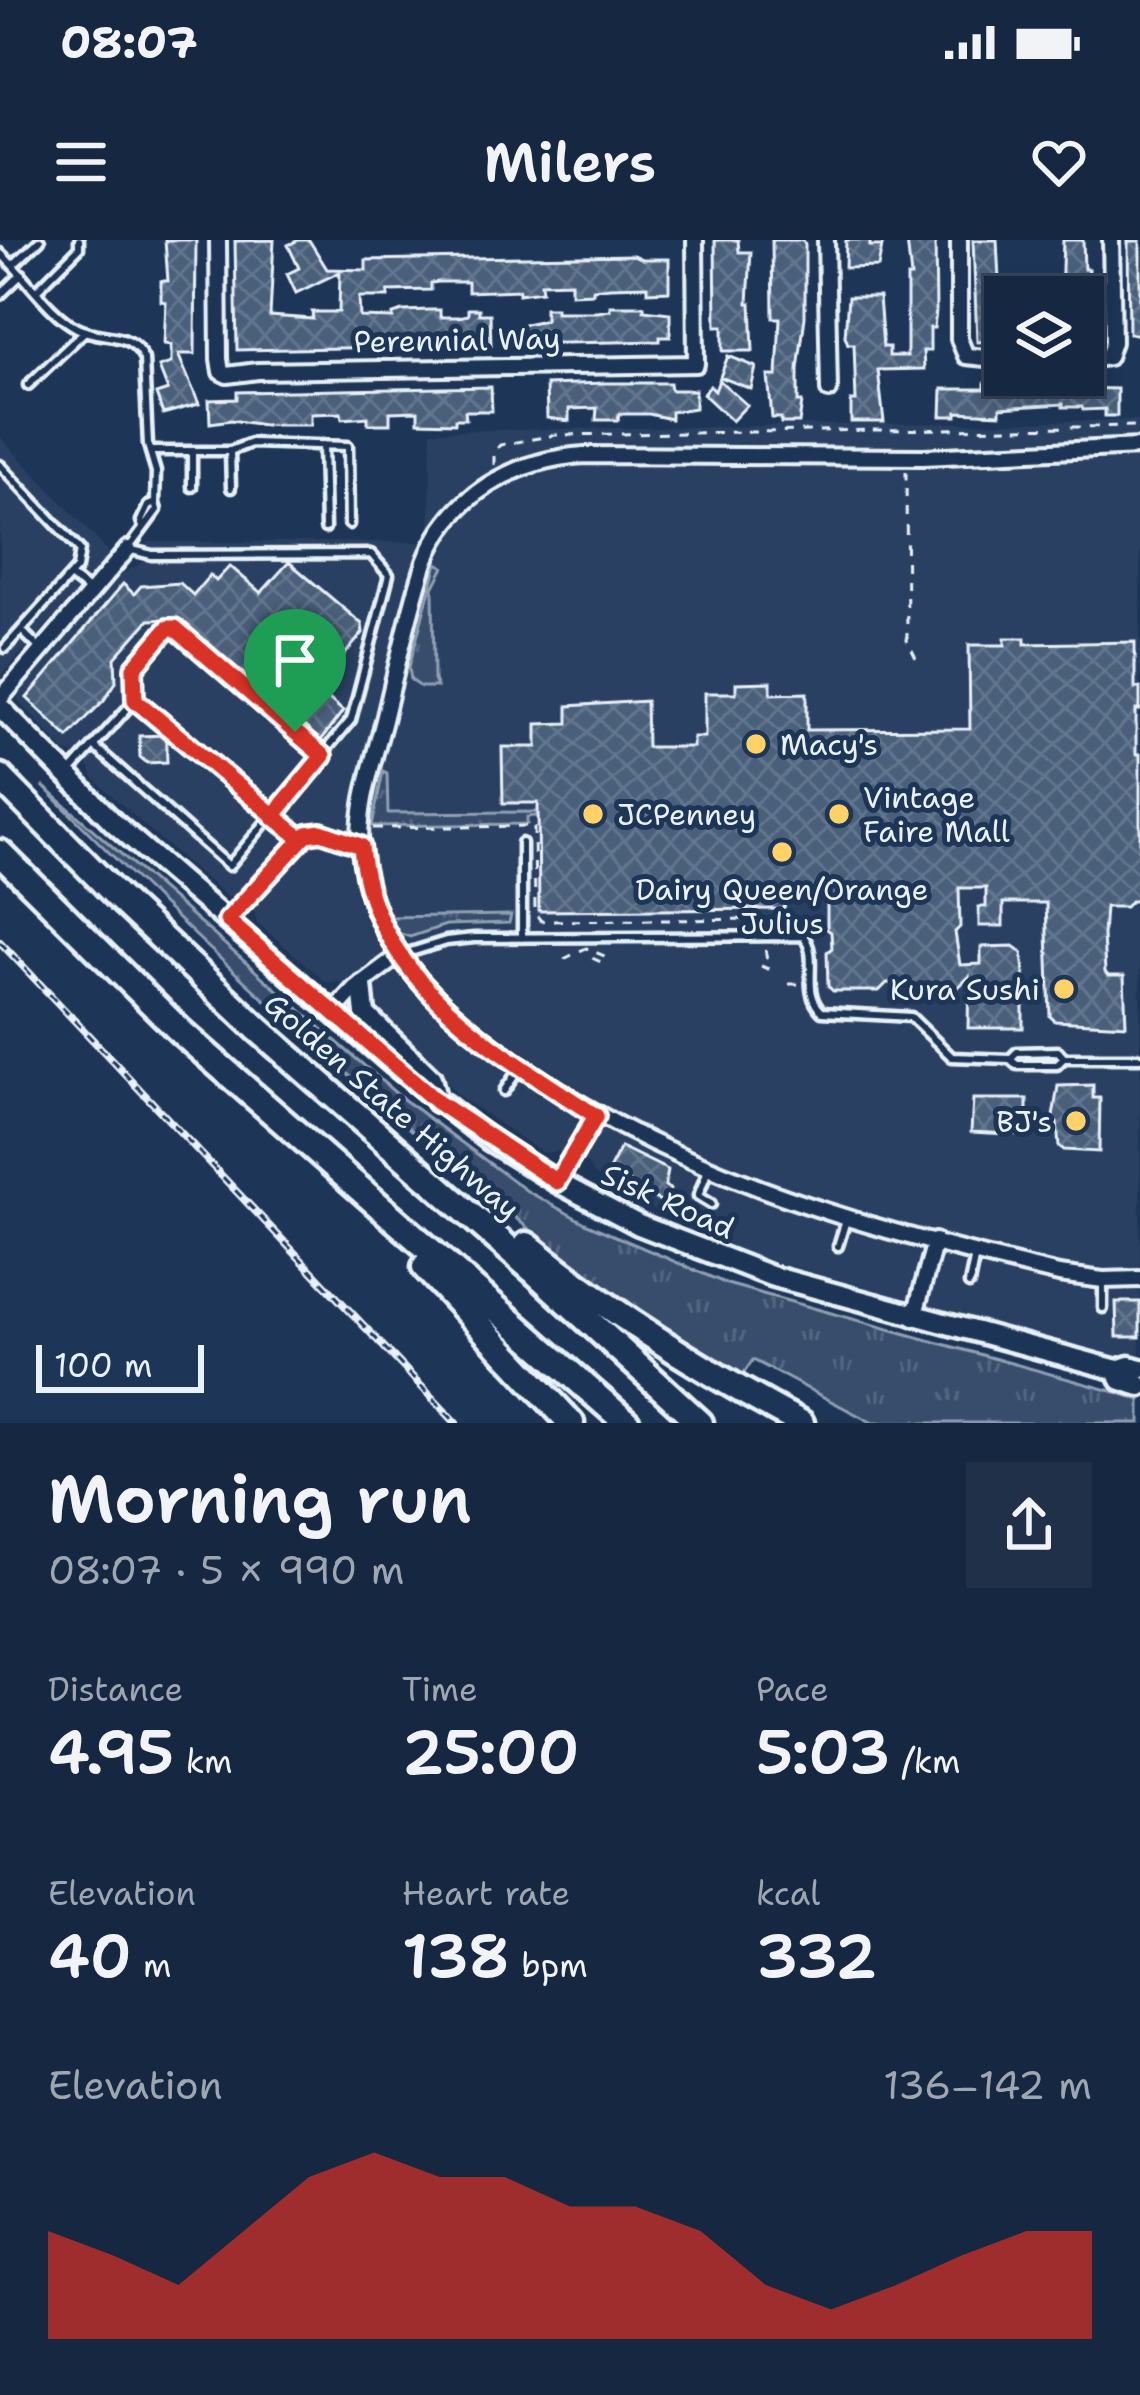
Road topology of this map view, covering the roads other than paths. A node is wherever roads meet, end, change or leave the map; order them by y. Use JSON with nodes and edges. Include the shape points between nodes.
{"nodes":[{"id":1,"x":40,"y":240,"type":"edge"},
{"id":2,"x":79,"y":240,"type":"edge"},
{"id":3,"x":218,"y":240,"type":"edge"},
{"id":4,"x":694,"y":240,"type":"edge"},
{"id":5,"x":826,"y":240,"type":"edge"},
{"id":6,"x":958,"y":240,"type":"edge"},
{"id":7,"x":1111,"y":240,"type":"edge"},
{"id":8,"x":0,"y":253,"type":"edge"},
{"id":9,"x":13,"y":266,"type":"junction"},
{"id":10,"x":22,"y":274,"type":"junction"},
{"id":11,"x":37,"y":290,"type":"junction"},
{"id":12,"x":0,"y":295,"type":"edge"},
{"id":13,"x":85,"y":331,"type":"junction"},
{"id":14,"x":984,"y":358,"type":"edge"},
{"id":15,"x":1104,"y":358,"type":"edge"},
{"id":16,"x":28,"y":385,"type":"dead end"},
{"id":17,"x":829,"y":390,"type":"dead end"},
{"id":18,"x":323,"y":445,"type":"junction"},
{"id":19,"x":1140,"y":447,"type":"edge"},
{"id":20,"x":192,"y":451,"type":"junction"},
{"id":21,"x":230,"y":451,"type":"junction"},
{"id":22,"x":150,"y":452,"type":"junction"},
{"id":23,"x":0,"y":465,"type":"edge"},
{"id":24,"x":192,"y":487,"type":"dead end"},
{"id":25,"x":230,"y":488,"type":"dead end"},
{"id":26,"x":349,"y":524,"type":"dead end"},
{"id":27,"x":325,"y":528,"type":"dead end"},
{"id":28,"x":128,"y":549,"type":"junction"},
{"id":29,"x":70,"y":576,"type":"junction"},
{"id":30,"x":91,"y":593,"type":"junction"},
{"id":31,"x":21,"y":630,"type":"junction"},
{"id":32,"x":5,"y":648,"type":"dead end"},
{"id":33,"x":42,"y":650,"type":"junction"},
{"id":34,"x":135,"y":700,"type":"junction"},
{"id":35,"x":0,"y":703,"type":"edge"},
{"id":36,"x":95,"y":747,"type":"junction"},
{"id":37,"x":323,"y":756,"type":"junction"},
{"id":38,"x":67,"y":775,"type":"junction"},
{"id":39,"x":0,"y":777,"type":"edge"},
{"id":40,"x":273,"y":816,"type":"junction"},
{"id":41,"x":302,"y":839,"type":"junction"},
{"id":42,"x":522,"y":843,"type":"dead end"},
{"id":43,"x":361,"y":846,"type":"junction"},
{"id":44,"x":0,"y":854,"type":"edge"},
{"id":45,"x":227,"y":920,"type":"junction"},
{"id":46,"x":522,"y":938,"type":"junction"},
{"id":47,"x":398,"y":956,"type":"junction"},
{"id":48,"x":362,"y":985,"type":"junction"},
{"id":49,"x":333,"y":1012,"type":"junction"},
{"id":50,"x":259,"y":1030,"type":"junction"},
{"id":51,"x":181,"y":1032,"type":"junction"},
{"id":52,"x":1140,"y":1058,"type":"edge"},
{"id":53,"x":521,"y":1066,"type":"junction"},
{"id":54,"x":504,"y":1091,"type":"dead end"},
{"id":55,"x":437,"y":1102,"type":"junction"},
{"id":56,"x":596,"y":1116,"type":"junction"},
{"id":57,"x":708,"y":1170,"type":"junction"},
{"id":58,"x":557,"y":1182,"type":"junction"},
{"id":59,"x":711,"y":1204,"type":"dead end"},
{"id":60,"x":847,"y":1215,"type":"junction"},
{"id":61,"x":935,"y":1240,"type":"junction"},
{"id":62,"x":838,"y":1246,"type":"dead end"},
{"id":63,"x":976,"y":1252,"type":"junction"},
{"id":64,"x":1140,"y":1279,"type":"edge"},
{"id":65,"x":1102,"y":1280,"type":"junction"},
{"id":66,"x":969,"y":1284,"type":"dead end"},
{"id":67,"x":1103,"y":1308,"type":"dead end"},
{"id":68,"x":914,"y":1318,"type":"junction"},
{"id":69,"x":1140,"y":1369,"type":"edge"},
{"id":70,"x":1117,"y":1370,"type":"junction"},
{"id":71,"x":1140,"y":1386,"type":"edge"},
{"id":72,"x":571,"y":1423,"type":"edge"},
{"id":73,"x":626,"y":1423,"type":"edge"},
{"id":74,"x":700,"y":1423,"type":"edge"},
{"id":75,"x":801,"y":1423,"type":"edge"}],
"edges":[{"from":1,"to":9,"type":"lane"},
{"from":2,"to":11,"type":"lane"},
{"from":3,"to":4,"type":"street","name":"Perennial Way","via":[[220,372],[696,364]]},
{"from":5,"to":17,"type":"street"},
{"from":6,"to":14,"type":"street","via":[[959,339],[966,356]]},
{"from":7,"to":15,"type":"street","via":[[1113,342]]},
{"from":8,"to":9,"type":"lane"},
{"from":9,"to":10,"type":"lane"},
{"from":10,"to":11,"type":"lane"},
{"from":10,"to":12,"type":"lane"},
{"from":11,"to":13,"type":"lane"},
{"from":13,"to":16,"type":"lane"},
{"from":13,"to":22,"type":"lane","via":[[138,346]]},
{"from":18,"to":21,"type":"lane","via":[[251,443]]},
{"from":18,"to":26,"type":"lane","via":[[348,446]]},
{"from":18,"to":27,"type":"lane"},
{"from":19,"to":43,"type":"street","via":[[911,457],[572,456],[502,476],[460,507],[430,548],[369,780]]},
{"from":20,"to":21,"type":"lane"},
{"from":20,"to":22,"type":"lane"},
{"from":20,"to":24,"type":"lane"},
{"from":21,"to":25,"type":"lane"},
{"from":22,"to":28,"type":"lane","via":[[157,510]]},
{"from":23,"to":29,"type":"lane","via":[[80,550]]},
{"from":28,"to":30,"type":"street"},
{"from":28,"to":37,"type":"lane","via":[[371,554],[388,575],[353,715]]},
{"from":29,"to":30,"type":"lane"},
{"from":29,"to":31,"type":"lane"},
{"from":30,"to":33,"type":"street"},
{"from":31,"to":32,"type":"lane"},
{"from":31,"to":33,"type":"lane"},
{"from":33,"to":35,"type":"street"},
{"from":34,"to":36,"type":"lane"},
{"from":34,"to":37,"type":"lane","via":[[134,668],[175,628]]},
{"from":34,"to":40,"type":"lane"},
{"from":35,"to":38,"type":"main road","name":"Sisk Road"},
{"from":36,"to":38,"type":"lane"},
{"from":36,"to":40,"type":"lane","via":[[230,866]]},
{"from":37,"to":40,"type":"lane"},
{"from":38,"to":45,"type":"main road","name":"Sisk Road"},
{"from":39,"to":50,"type":"highway","name":"Golden State Highway"},
{"from":40,"to":41,"type":"lane"},
{"from":41,"to":43,"type":"lane","via":[[321,832]]},
{"from":41,"to":45,"type":"lane"},
{"from":42,"to":46,"type":"lane"},
{"from":43,"to":47,"type":"street","via":[[371,904]]},
{"from":44,"to":51,"type":"highway"},
{"from":45,"to":49,"type":"main road","name":"Sisk Road"},
{"from":46,"to":47,"type":"lane","via":[[446,941]]},
{"from":46,"to":52,"type":"lane","via":[[802,936],[810,950],[810,996],[822,1012],[906,1015],[952,1057],[1017,1065]]},
{"from":47,"to":48,"type":"street"},
{"from":47,"to":53,"type":"street"},
{"from":48,"to":49,"type":"street"},
{"from":48,"to":55,"type":"main road","via":[[366,1016],[431,1078]]},
{"from":49,"to":55,"type":"main road","name":"Sisk Road"},
{"from":50,"to":74,"type":"highway","name":"Golden State Highway"},
{"from":50,"to":75,"type":"highway","via":[[607,1307]]},
{"from":51,"to":72,"type":"highway","via":[[259,1118],[447,1289]]},
{"from":51,"to":73,"type":"highway"},
{"from":53,"to":54,"type":"lane"},
{"from":53,"to":56,"type":"street"},
{"from":55,"to":58,"type":"main road","name":"Sisk Road"},
{"from":56,"to":57,"type":"street"},
{"from":56,"to":58,"type":"street"},
{"from":57,"to":59,"type":"lane","via":[[698,1196]]},
{"from":57,"to":60,"type":"street"},
{"from":58,"to":68,"type":"main road","name":"Sisk Road","via":[[725,1260]]},
{"from":60,"to":61,"type":"street"},
{"from":60,"to":62,"type":"lane"},
{"from":61,"to":63,"type":"street"},
{"from":61,"to":68,"type":"street"},
{"from":63,"to":65,"type":"street"},
{"from":63,"to":66,"type":"lane"},
{"from":64,"to":65,"type":"street"},
{"from":65,"to":67,"type":"lane"},
{"from":68,"to":70,"type":"main road","name":"Sisk Road"},
{"from":69,"to":70,"type":"main road","name":"Sisk Road"},
{"from":70,"to":71,"type":"main road","name":"Sisk Road"}]}
